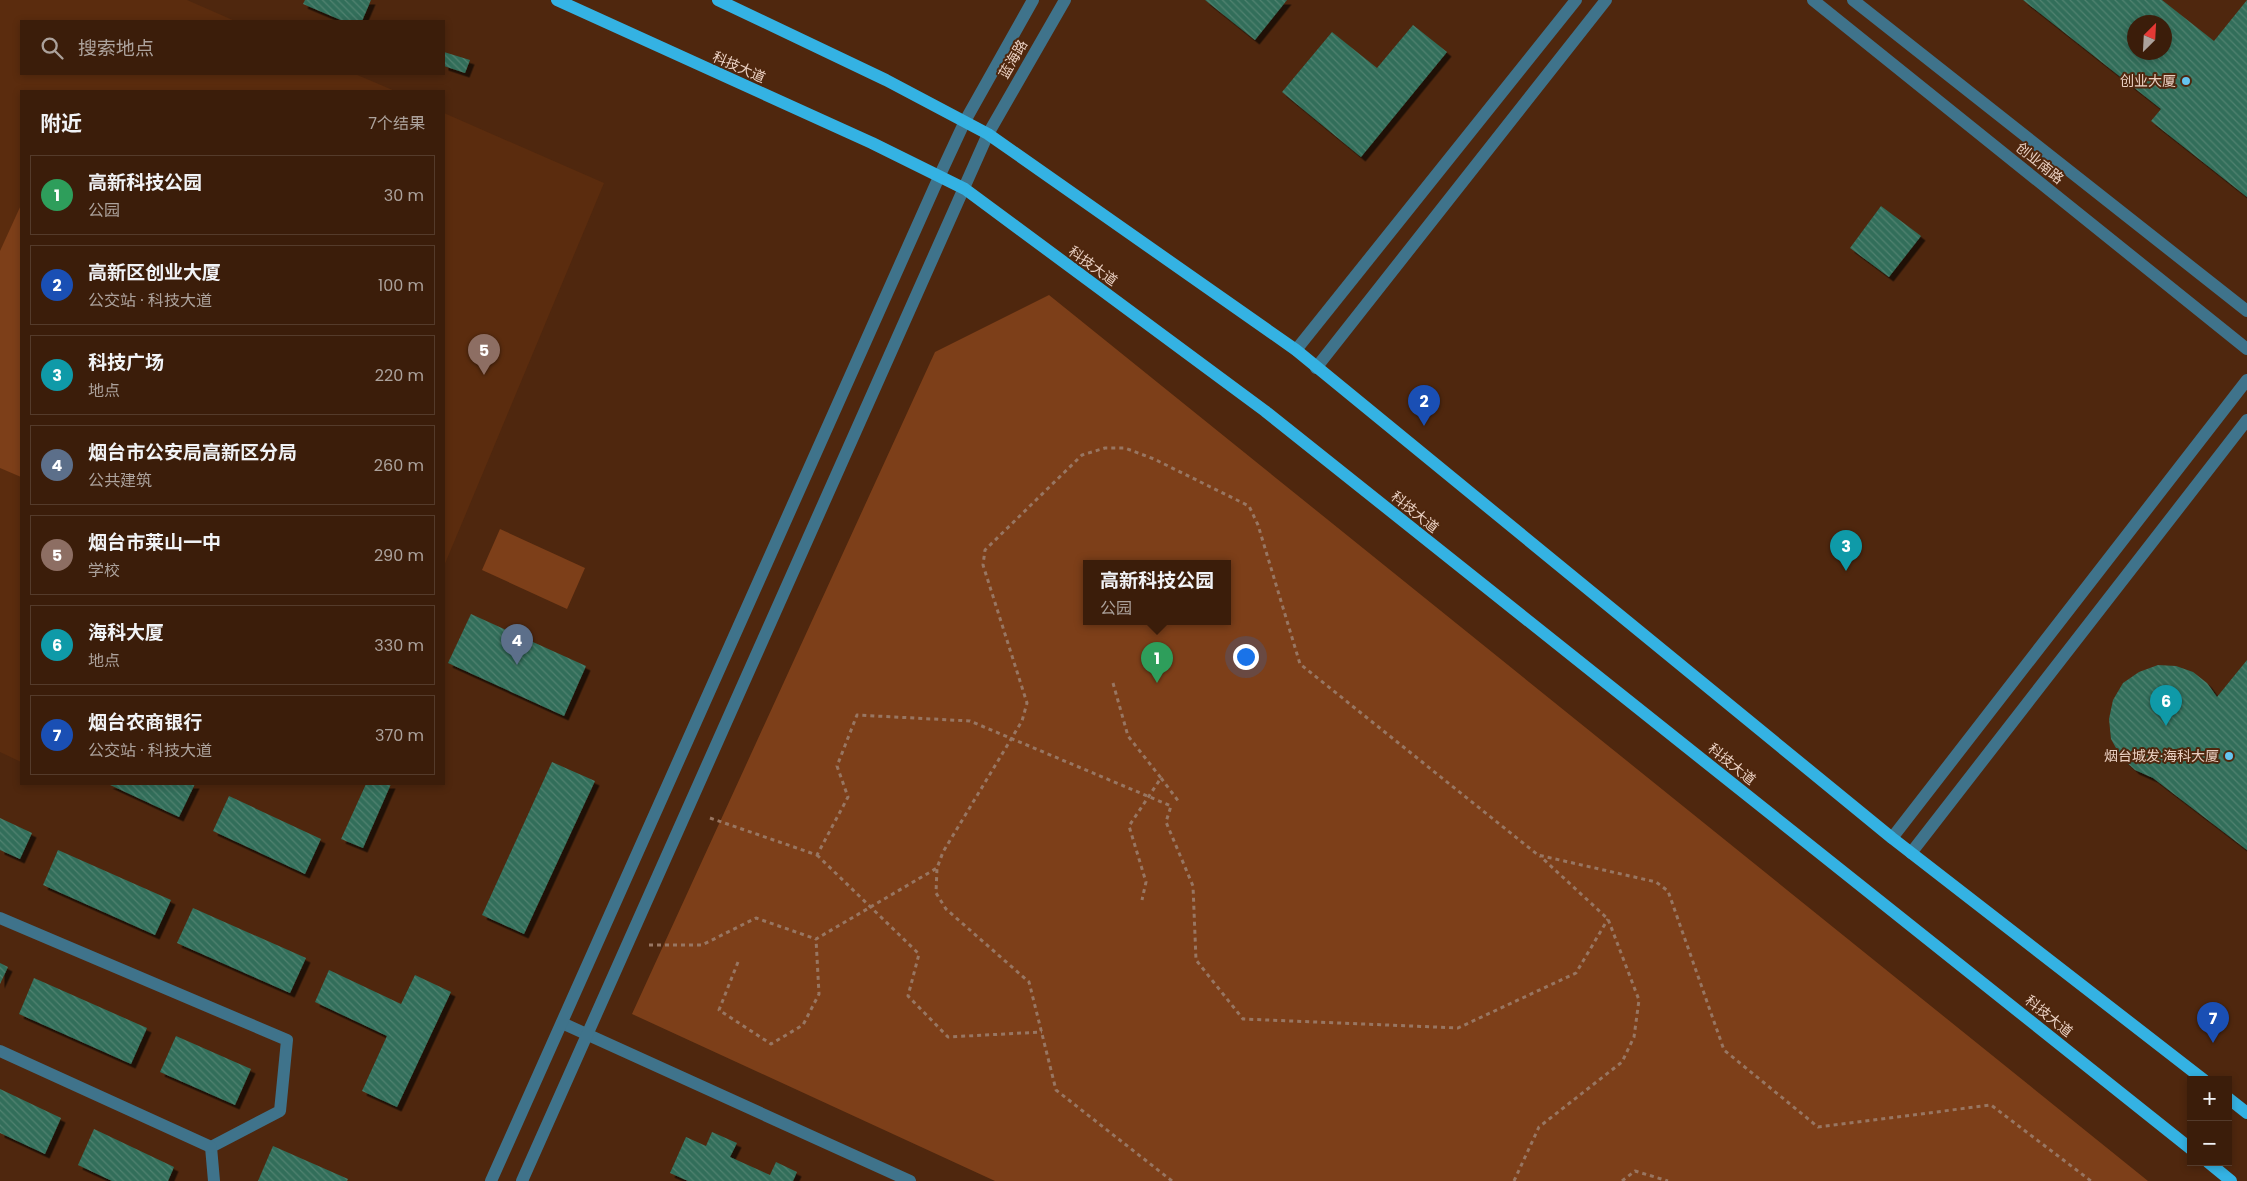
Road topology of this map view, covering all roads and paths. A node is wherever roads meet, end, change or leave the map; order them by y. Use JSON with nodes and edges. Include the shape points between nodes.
{"nodes":[{"id":1,"x":557,"y":0,"type":"edge"},
{"id":2,"x":718,"y":0,"type":"edge"},
{"id":3,"x":1033,"y":0,"type":"edge"},
{"id":4,"x":1065,"y":0,"type":"edge"},
{"id":5,"x":1576,"y":0,"type":"edge"},
{"id":6,"x":1606,"y":0,"type":"edge"},
{"id":7,"x":1813,"y":0,"type":"edge"},
{"id":8,"x":1853,"y":0,"type":"edge"},
{"id":9,"x":965,"y":121,"type":"junction"},
{"id":10,"x":988,"y":134,"type":"junction"},
{"id":11,"x":939,"y":177,"type":"junction"},
{"id":12,"x":965,"y":189,"type":"junction"},
{"id":13,"x":2247,"y":311,"type":"edge"},
{"id":14,"x":2247,"y":349,"type":"edge"},
{"id":15,"x":1296,"y":350,"type":"junction"},
{"id":16,"x":1316,"y":368,"type":"junction"},
{"id":17,"x":2247,"y":380,"type":"edge"},
{"id":18,"x":2247,"y":420,"type":"edge"},
{"id":19,"x":1113,"y":683,"type":"dead end"},
{"id":20,"x":1011,"y":740,"type":"junction"},
{"id":21,"x":1161,"y":778,"type":"junction"},
{"id":22,"x":1179,"y":802,"type":"dead end"},
{"id":23,"x":710,"y":818,"type":"dead end"},
{"id":24,"x":1892,"y":838,"type":"junction"},
{"id":25,"x":1912,"y":853,"type":"junction"},
{"id":26,"x":817,"y":855,"type":"junction"},
{"id":27,"x":1538,"y":855,"type":"junction"},
{"id":28,"x":937,"y":868,"type":"junction"},
{"id":29,"x":1142,"y":900,"type":"dead end"},
{"id":30,"x":870,"y":906,"type":"junction"},
{"id":31,"x":0,"y":918,"type":"edge"},
{"id":32,"x":1608,"y":919,"type":"junction"},
{"id":33,"x":816,"y":939,"type":"junction"},
{"id":34,"x":649,"y":945,"type":"dead end"},
{"id":35,"x":738,"y":962,"type":"dead end"},
{"id":36,"x":562,"y":1023,"type":"junction"},
{"id":37,"x":1042,"y":1032,"type":"junction"},
{"id":38,"x":586,"y":1034,"type":"junction"},
{"id":39,"x":0,"y":1051,"type":"edge"},
{"id":40,"x":2199,"y":1076,"type":"edge"},
{"id":41,"x":2232,"y":1101,"type":"edge"},
{"id":42,"x":2247,"y":1113,"type":"edge"},
{"id":43,"x":2187,"y":1146,"type":"edge"},
{"id":44,"x":211,"y":1148,"type":"junction"},
{"id":45,"x":2213,"y":1166,"type":"edge"},
{"id":46,"x":214,"y":1181,"type":"edge"},
{"id":47,"x":491,"y":1181,"type":"edge"},
{"id":48,"x":522,"y":1181,"type":"edge"},
{"id":49,"x":910,"y":1181,"type":"edge"},
{"id":50,"x":1172,"y":1181,"type":"edge"},
{"id":51,"x":1514,"y":1181,"type":"edge"},
{"id":52,"x":1622,"y":1181,"type":"edge"},
{"id":53,"x":1668,"y":1181,"type":"edge"},
{"id":54,"x":2091,"y":1181,"type":"edge"},
{"id":55,"x":2231,"y":1181,"type":"edge"}],
"edges":[{"from":1,"to":11,"type":"main road","name":"科技大道"},
{"from":2,"to":9,"type":"main road"},
{"from":3,"to":9,"type":"street","name":"蓝海路"},
{"from":4,"to":10,"type":"street","name":"蓝海路"},
{"from":5,"to":15,"type":"street"},
{"from":6,"to":16,"type":"street"},
{"from":7,"to":14,"type":"street","name":"创业南路"},
{"from":8,"to":13,"type":"street","name":"创业南路"},
{"from":9,"to":10,"type":"main road"},
{"from":9,"to":11,"type":"street","name":"蓝海路"},
{"from":10,"to":12,"type":"street","name":"蓝海路"},
{"from":10,"to":15,"type":"main road"},
{"from":11,"to":12,"type":"main road","name":"科技大道"},
{"from":11,"to":36,"type":"street","name":"蓝海路"},
{"from":12,"to":38,"type":"street","name":"蓝海路"},
{"from":12,"to":43,"type":"main road","name":"科技大道","via":[[1265,411]]},
{"from":15,"to":16,"type":"main road"},
{"from":16,"to":24,"type":"main road"},
{"from":17,"to":24,"type":"street"},
{"from":18,"to":25,"type":"street"},
{"from":19,"to":21,"type":"path","via":[[1128,736]]},
{"from":20,"to":26,"type":"path","via":[[970,721],[857,715],[837,766],[848,797]]},
{"from":20,"to":27,"type":"path","via":[[1022,721],[1027,702],[983,565],[985,550],[1082,455],[1105,448],[1124,448],[1154,459],[1249,506],[1258,525],[1300,664]]},
{"from":20,"to":28,"type":"path","via":[[943,852]]},
{"from":20,"to":32,"type":"path","via":[[1171,806],[1166,822],[1193,886],[1196,960],[1243,1019],[1458,1028],[1576,973]]},
{"from":21,"to":22,"type":"path"},
{"from":21,"to":29,"type":"path","via":[[1129,826],[1146,882]]},
{"from":23,"to":26,"type":"path"},
{"from":24,"to":25,"type":"main road"},
{"from":25,"to":40,"type":"main road"},
{"from":26,"to":30,"type":"path"},
{"from":27,"to":32,"type":"path"},
{"from":27,"to":54,"type":"path","via":[[1656,882],[1668,891],[1724,1050],[1818,1127],[1991,1105]]},
{"from":28,"to":30,"type":"path"},
{"from":28,"to":37,"type":"path","via":[[936,893],[946,909],[1029,982]]},
{"from":30,"to":33,"type":"path"},
{"from":30,"to":37,"type":"path","via":[[920,954],[908,996],[948,1037]]},
{"from":31,"to":44,"type":"street","via":[[287,1040],[280,1111]]},
{"from":32,"to":51,"type":"path","via":[[1639,1000],[1634,1037],[1622,1062],[1539,1127]]},
{"from":33,"to":34,"type":"path","via":[[756,918],[702,945]]},
{"from":33,"to":35,"type":"path","via":[[819,994],[803,1024],[771,1044],[719,1010]]},
{"from":36,"to":38,"type":"street"},
{"from":36,"to":47,"type":"street","name":"蓝海路"},
{"from":37,"to":50,"type":"path","via":[[1056,1090]]},
{"from":38,"to":48,"type":"street","name":"蓝海路"},
{"from":38,"to":49,"type":"street"},
{"from":39,"to":44,"type":"street"},
{"from":41,"to":42,"type":"main road"},
{"from":44,"to":46,"type":"street"},
{"from":45,"to":55,"type":"main road"},
{"from":52,"to":53,"type":"path","via":[[1635,1171]]}]}
